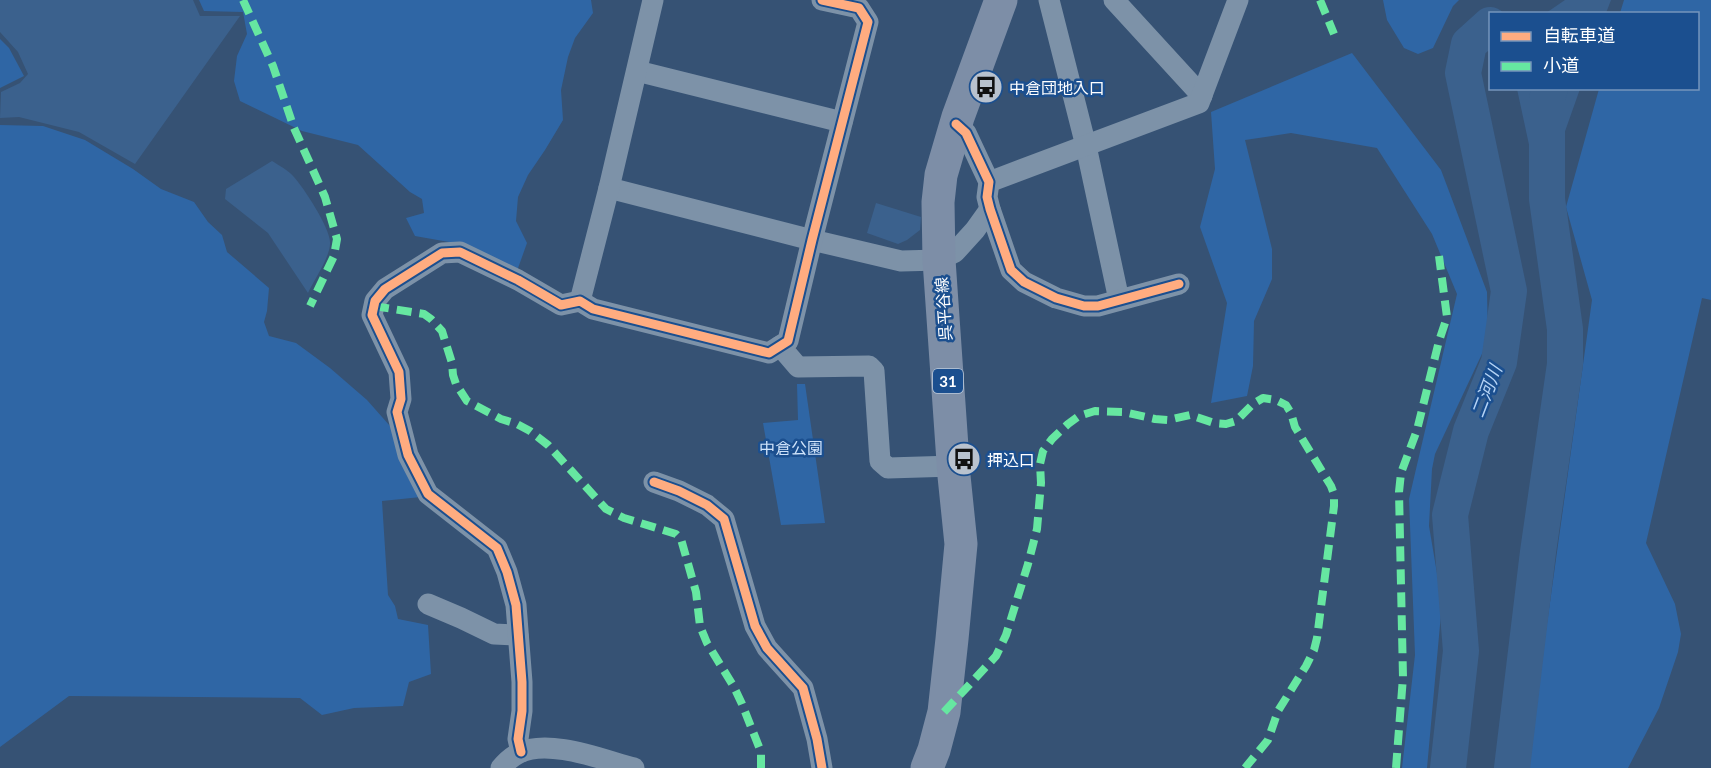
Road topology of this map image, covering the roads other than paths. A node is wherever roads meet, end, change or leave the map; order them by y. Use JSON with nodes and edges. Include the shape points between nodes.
{"nodes":[{"id":1,"x":653,"y":0,"type":"edge"},
{"id":2,"x":822,"y":0,"type":"edge"},
{"id":3,"x":1001,"y":0,"type":"edge"},
{"id":4,"x":1049,"y":0,"type":"edge"},
{"id":5,"x":1238,"y":0,"type":"edge"},
{"id":6,"x":1122,"y":3,"type":"edge"},
{"id":7,"x":637,"y":71,"type":"junction"},
{"id":8,"x":1202,"y":96,"type":"junction"},
{"id":9,"x":842,"y":122,"type":"junction"},
{"id":10,"x":957,"y":124,"type":"junction"},
{"id":11,"x":1086,"y":146,"type":"junction"},
{"id":12,"x":989,"y":182,"type":"junction"},
{"id":13,"x":609,"y":188,"type":"junction"},
{"id":14,"x":990,"y":209,"type":"junction"},
{"id":15,"x":812,"y":240,"type":"junction"},
{"id":16,"x":939,"y":260,"type":"junction"},
{"id":17,"x":1179,"y":284,"type":"dead end"},
{"id":18,"x":1119,"y":300,"type":"junction"},
{"id":19,"x":580,"y":301,"type":"junction"},
{"id":20,"x":780,"y":346,"type":"junction"},
{"id":21,"x":954,"y":466,"type":"junction"},
{"id":22,"x":654,"y":482,"type":"dead end"},
{"id":23,"x":428,"y":604,"type":"dead end"},
{"id":24,"x":518,"y":635,"type":"junction"},
{"id":25,"x":521,"y":752,"type":"junction"},
{"id":26,"x":926,"y":766,"type":"edge"},
{"id":27,"x":501,"y":768,"type":"edge"},
{"id":28,"x":634,"y":768,"type":"edge"},
{"id":29,"x":822,"y":768,"type":"edge"}],
"edges":[{"from":1,"to":7,"type":"street"},
{"from":2,"to":9,"type":"street","via":[[859,8],[868,22]]},
{"from":3,"to":10,"type":"main road","name":"呉平谷線","number":"31"},
{"from":4,"to":11,"type":"street"},
{"from":5,"to":8,"type":"street"},
{"from":6,"to":8,"type":"street"},
{"from":7,"to":9,"type":"street"},
{"from":7,"to":13,"type":"street"},
{"from":8,"to":11,"type":"street","via":[[1199,103]]},
{"from":9,"to":15,"type":"street"},
{"from":10,"to":12,"type":"street","via":[[966,133]]},
{"from":10,"to":16,"type":"main road","name":"呉平谷線","number":"31","via":[[941,175]]},
{"from":11,"to":12,"type":"street"},
{"from":11,"to":18,"type":"street"},
{"from":12,"to":14,"type":"street"},
{"from":13,"to":15,"type":"street"},
{"from":13,"to":19,"type":"street"},
{"from":14,"to":16,"type":"street","via":[[955,252]]},
{"from":14,"to":18,"type":"street","via":[[1011,270],[1023,282],[1084,306]]},
{"from":15,"to":16,"type":"street","via":[[901,261]]},
{"from":15,"to":20,"type":"street","via":[[788,341]]},
{"from":16,"to":21,"type":"main road","name":"呉平谷線","number":"31"},
{"from":17,"to":18,"type":"street"},
{"from":19,"to":20,"type":"street","via":[[593,309],[769,352]]},
{"from":19,"to":24,"type":"street","via":[[561,305],[460,252],[442,253],[385,289],[375,301],[372,315],[399,372],[401,399],[397,412],[408,455],[428,495],[497,548],[516,605]]},
{"from":20,"to":21,"type":"street","via":[[798,367],[868,366],[874,370],[880,461],[888,468]]},
{"from":21,"to":26,"type":"main road","name":"呉平谷線","number":"31","via":[[961,544],[944,712]]},
{"from":22,"to":29,"type":"street","via":[[707,505],[724,519],[755,626],[767,648],[803,688]]},
{"from":23,"to":24,"type":"street","via":[[494,634]]},
{"from":24,"to":25,"type":"street"},
{"from":25,"to":27,"type":"street"},
{"from":25,"to":28,"type":"street","via":[[539,747],[567,750]]}]}
